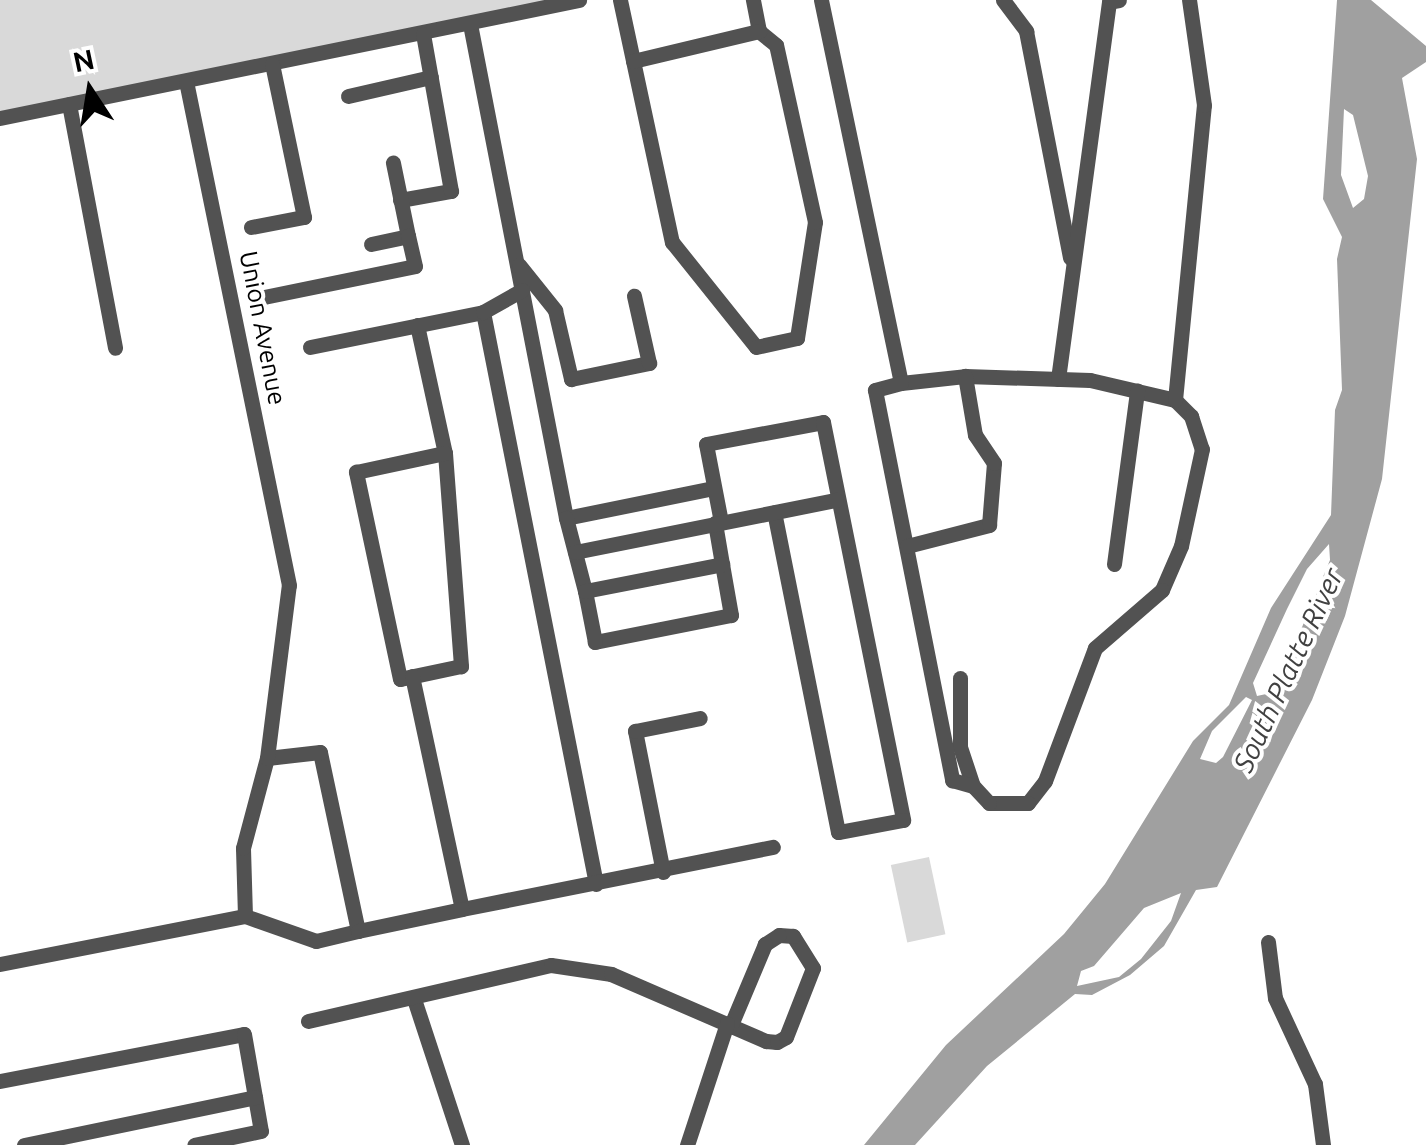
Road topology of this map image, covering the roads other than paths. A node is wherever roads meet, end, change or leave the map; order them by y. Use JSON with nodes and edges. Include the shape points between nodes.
{"nodes":[{"id":1,"x":579,"y":0,"type":"edge"},
{"id":2,"x":620,"y":0,"type":"edge"},
{"id":3,"x":753,"y":0,"type":"edge"},
{"id":4,"x":820,"y":0,"type":"edge"},
{"id":5,"x":1003,"y":0,"type":"edge"},
{"id":6,"x":1120,"y":0,"type":"edge"},
{"id":7,"x":1189,"y":0,"type":"edge"},
{"id":8,"x":470,"y":24,"type":"junction"},
{"id":9,"x":759,"y":30,"type":"junction"},
{"id":10,"x":423,"y":34,"type":"junction"},
{"id":11,"x":633,"y":61,"type":"junction"},
{"id":12,"x":272,"y":64,"type":"junction"},
{"id":13,"x":430,"y":78,"type":"junction"},
{"id":14,"x":186,"y":81,"type":"junction"},
{"id":15,"x":348,"y":96,"type":"dead end"},
{"id":16,"x":69,"y":104,"type":"junction"},
{"id":17,"x":0,"y":118,"type":"edge"},
{"id":18,"x":393,"y":163,"type":"dead end"},
{"id":19,"x":400,"y":200,"type":"junction"},
{"id":20,"x":250,"y":227,"type":"dead end"},
{"id":21,"x":408,"y":236,"type":"junction"},
{"id":22,"x":371,"y":244,"type":"dead end"},
{"id":23,"x":516,"y":262,"type":"junction"},
{"id":24,"x":1072,"y":272,"type":"junction"},
{"id":25,"x":522,"y":290,"type":"junction"},
{"id":26,"x":634,"y":296,"type":"dead end"},
{"id":27,"x":259,"y":298,"type":"dead end"},
{"id":28,"x":484,"y":312,"type":"junction"},
{"id":29,"x":417,"y":325,"type":"junction"},
{"id":30,"x":310,"y":347,"type":"dead end"},
{"id":31,"x":115,"y":348,"type":"dead end"},
{"id":32,"x":965,"y":376,"type":"junction"},
{"id":33,"x":1058,"y":378,"type":"junction"},
{"id":34,"x":901,"y":383,"type":"junction"},
{"id":35,"x":1137,"y":391,"type":"junction"},
{"id":36,"x":1176,"y":400,"type":"junction"},
{"id":37,"x":445,"y":453,"type":"junction"},
{"id":38,"x":714,"y":488,"type":"junction"},
{"id":39,"x":836,"y":500,"type":"junction"},
{"id":40,"x":774,"y":512,"type":"junction"},
{"id":41,"x":566,"y":518,"type":"junction"},
{"id":42,"x":718,"y":523,"type":"junction"},
{"id":43,"x":907,"y":546,"type":"junction"},
{"id":44,"x":574,"y":552,"type":"junction"},
{"id":45,"x":722,"y":564,"type":"junction"},
{"id":46,"x":1114,"y":564,"type":"dead end"},
{"id":47,"x":585,"y":591,"type":"junction"},
{"id":48,"x":412,"y":676,"type":"junction"},
{"id":49,"x":960,"y":678,"type":"dead end"},
{"id":50,"x":700,"y":718,"type":"dead end"},
{"id":51,"x":267,"y":758,"type":"junction"},
{"id":52,"x":974,"y":786,"type":"junction"},
{"id":53,"x":773,"y":847,"type":"dead end"},
{"id":54,"x":663,"y":872,"type":"junction"},
{"id":55,"x":596,"y":884,"type":"junction"},
{"id":56,"x":462,"y":909,"type":"junction"},
{"id":57,"x":245,"y":916,"type":"junction"},
{"id":58,"x":358,"y":931,"type":"junction"},
{"id":59,"x":1268,"y":942,"type":"dead end"},
{"id":60,"x":0,"y":964,"type":"edge"},
{"id":61,"x":414,"y":999,"type":"junction"},
{"id":62,"x":308,"y":1021,"type":"dead end"},
{"id":63,"x":729,"y":1024,"type":"junction"},
{"id":64,"x":0,"y":1081,"type":"edge"},
{"id":65,"x":255,"y":1097,"type":"junction"},
{"id":66,"x":24,"y":1145,"type":"edge"},
{"id":67,"x":194,"y":1145,"type":"edge"},
{"id":68,"x":462,"y":1145,"type":"edge"},
{"id":69,"x":687,"y":1145,"type":"edge"},
{"id":70,"x":1323,"y":1145,"type":"edge"}],
"edges":[{"from":1,"to":8,"type":"street"},
{"from":2,"to":11,"type":"street"},
{"from":3,"to":9,"type":"street"},
{"from":4,"to":34,"type":"street"},
{"from":5,"to":24,"type":"street","via":[[1026,31]]},
{"from":6,"to":24,"type":"street","via":[[1109,2]]},
{"from":7,"to":36,"type":"street","via":[[1204,105]]},
{"from":8,"to":10,"type":"street"},
{"from":8,"to":23,"type":"street"},
{"from":9,"to":11,"type":"street"},
{"from":9,"to":11,"type":"street","via":[[776,45],[815,222],[798,338],[756,347],[672,242]]},
{"from":10,"to":12,"type":"street"},
{"from":10,"to":13,"type":"street"},
{"from":12,"to":14,"type":"street"},
{"from":12,"to":20,"type":"street","via":[[304,216]]},
{"from":13,"to":15,"type":"street"},
{"from":13,"to":19,"type":"street","via":[[451,191]]},
{"from":14,"to":16,"type":"street"},
{"from":14,"to":51,"type":"street","name":"Union Avenue","via":[[289,585]]},
{"from":16,"to":17,"type":"street"},
{"from":16,"to":31,"type":"street"},
{"from":18,"to":19,"type":"street"},
{"from":19,"to":21,"type":"street"},
{"from":21,"to":22,"type":"street"},
{"from":21,"to":27,"type":"street","via":[[415,266]]},
{"from":23,"to":25,"type":"street"},
{"from":23,"to":26,"type":"street","via":[[556,310],[571,378],[649,363]]},
{"from":24,"to":33,"type":"street"},
{"from":25,"to":28,"type":"street"},
{"from":25,"to":41,"type":"street"},
{"from":28,"to":29,"type":"street"},
{"from":28,"to":55,"type":"street"},
{"from":29,"to":30,"type":"street"},
{"from":29,"to":37,"type":"street"},
{"from":32,"to":33,"type":"street"},
{"from":32,"to":34,"type":"street"},
{"from":32,"to":43,"type":"street","via":[[975,435],[994,464],[989,524]]},
{"from":33,"to":35,"type":"street"},
{"from":34,"to":43,"type":"street","via":[[875,390]]},
{"from":35,"to":36,"type":"street"},
{"from":35,"to":46,"type":"street"},
{"from":36,"to":52,"type":"street","via":[[1191,416],[1202,449],[1181,546],[1162,590],[1095,648],[1045,780],[1028,803],[989,802]]},
{"from":37,"to":48,"type":"street","via":[[461,666]]},
{"from":37,"to":48,"type":"street","via":[[356,472],[400,678]]},
{"from":38,"to":39,"type":"street","via":[[706,444],[823,422]]},
{"from":38,"to":41,"type":"street"},
{"from":38,"to":42,"type":"street"},
{"from":39,"to":40,"type":"street"},
{"from":39,"to":40,"type":"street","via":[[903,820],[838,832]]},
{"from":40,"to":42,"type":"street"},
{"from":41,"to":44,"type":"street"},
{"from":42,"to":44,"type":"street"},
{"from":42,"to":45,"type":"street"},
{"from":43,"to":52,"type":"street","via":[[952,780]]},
{"from":44,"to":47,"type":"street"},
{"from":45,"to":47,"type":"street"},
{"from":45,"to":47,"type":"street","via":[[731,615],[595,642]]},
{"from":48,"to":56,"type":"street"},
{"from":49,"to":52,"type":"street","via":[[960,747]]},
{"from":50,"to":54,"type":"street","via":[[635,731]]},
{"from":51,"to":57,"type":"street","name":"Union Avenue","via":[[243,848]]},
{"from":51,"to":58,"type":"street","via":[[320,752]]},
{"from":53,"to":54,"type":"street"},
{"from":54,"to":55,"type":"street"},
{"from":55,"to":56,"type":"street"},
{"from":56,"to":58,"type":"street"},
{"from":57,"to":58,"type":"street","via":[[316,941]]},
{"from":57,"to":60,"type":"street"},
{"from":59,"to":70,"type":"street","via":[[1275,998],[1315,1084]]},
{"from":61,"to":62,"type":"street"},
{"from":61,"to":63,"type":"street","via":[[550,965],[611,974]]},
{"from":61,"to":68,"type":"street"},
{"from":63,"to":63,"type":"street","via":[[766,1041],[786,1037],[813,968],[793,936],[778,934],[765,944]]},
{"from":63,"to":69,"type":"street"},
{"from":64,"to":65,"type":"street","via":[[244,1034]]},
{"from":65,"to":66,"type":"street"},
{"from":65,"to":67,"type":"street","via":[[261,1130]]}]}
